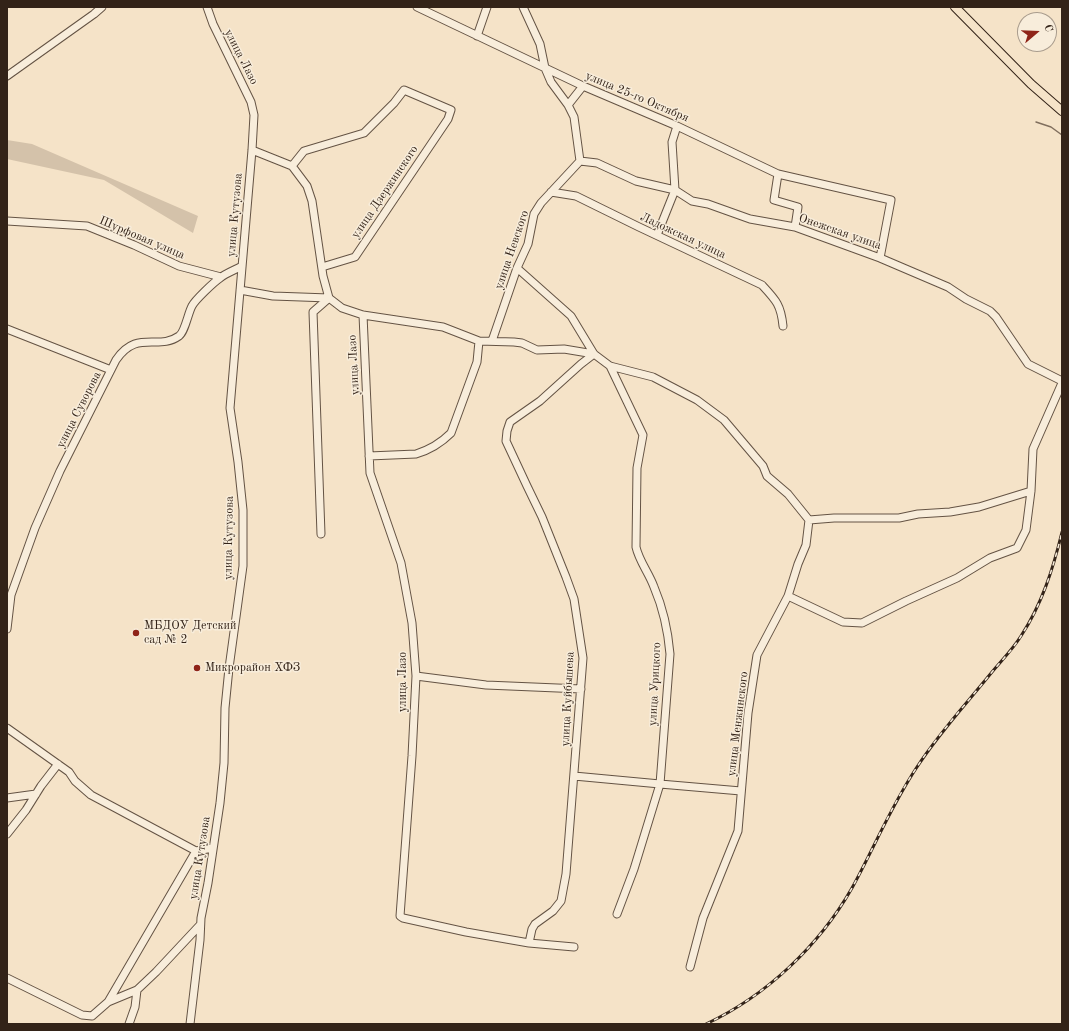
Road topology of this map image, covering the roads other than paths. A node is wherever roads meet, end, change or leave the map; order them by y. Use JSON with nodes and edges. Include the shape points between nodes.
{"nodes":[{"id":1,"x":102,"y":7,"type":"edge"},
{"id":2,"x":207,"y":7,"type":"edge"},
{"id":3,"x":417,"y":7,"type":"edge"},
{"id":4,"x":487,"y":7,"type":"edge"},
{"id":5,"x":523,"y":7,"type":"edge"},
{"id":6,"x":955,"y":7,"type":"edge"},
{"id":7,"x":477,"y":36,"type":"junction"},
{"id":8,"x":545,"y":68,"type":"junction"},
{"id":9,"x":7,"y":76,"type":"edge"},
{"id":10,"x":583,"y":86,"type":"junction"},
{"id":11,"x":568,"y":104,"type":"junction"},
{"id":12,"x":1062,"y":111,"type":"edge"},
{"id":13,"x":677,"y":126,"type":"junction"},
{"id":14,"x":252,"y":150,"type":"junction"},
{"id":15,"x":580,"y":161,"type":"junction"},
{"id":16,"x":292,"y":166,"type":"junction"},
{"id":17,"x":778,"y":174,"type":"junction"},
{"id":18,"x":675,"y":190,"type":"junction"},
{"id":19,"x":551,"y":192,"type":"junction"},
{"id":20,"x":7,"y":221,"type":"edge"},
{"id":21,"x":795,"y":228,"type":"junction"},
{"id":22,"x":657,"y":235,"type":"junction"},
{"id":23,"x":880,"y":258,"type":"junction"},
{"id":24,"x":242,"y":266,"type":"junction"},
{"id":25,"x":322,"y":267,"type":"junction"},
{"id":26,"x":517,"y":268,"type":"junction"},
{"id":27,"x":220,"y":277,"type":"junction"},
{"id":28,"x":240,"y":290,"type":"junction"},
{"id":29,"x":329,"y":298,"type":"junction"},
{"id":30,"x":363,"y":315,"type":"junction"},
{"id":31,"x":783,"y":326,"type":"dead end"},
{"id":32,"x":7,"y":329,"type":"edge"},
{"id":33,"x":479,"y":341,"type":"junction"},
{"id":34,"x":492,"y":341,"type":"junction"},
{"id":35,"x":594,"y":354,"type":"junction"},
{"id":36,"x":610,"y":366,"type":"junction"},
{"id":37,"x":111,"y":370,"type":"junction"},
{"id":38,"x":1062,"y":382,"type":"edge"},
{"id":39,"x":369,"y":456,"type":"junction"},
{"id":40,"x":1031,"y":491,"type":"junction"},
{"id":41,"x":809,"y":520,"type":"junction"},
{"id":42,"x":321,"y":534,"type":"dead end"},
{"id":43,"x":788,"y":596,"type":"junction"},
{"id":44,"x":7,"y":629,"type":"edge"},
{"id":45,"x":416,"y":676,"type":"junction"},
{"id":46,"x":580,"y":689,"type":"junction"},
{"id":47,"x":7,"y":728,"type":"edge"},
{"id":48,"x":58,"y":764,"type":"junction"},
{"id":49,"x":574,"y":776,"type":"junction"},
{"id":50,"x":660,"y":784,"type":"junction"},
{"id":51,"x":741,"y":791,"type":"junction"},
{"id":52,"x":36,"y":794,"type":"junction"},
{"id":53,"x":7,"y":798,"type":"edge"},
{"id":54,"x":7,"y":834,"type":"edge"},
{"id":55,"x":213,"y":848,"type":"junction"},
{"id":56,"x":196,"y":852,"type":"junction"},
{"id":57,"x":617,"y":914,"type":"dead end"},
{"id":58,"x":200,"y":925,"type":"junction"},
{"id":59,"x":529,"y":943,"type":"junction"},
{"id":60,"x":574,"y":947,"type":"dead end"},
{"id":61,"x":690,"y":967,"type":"dead end"},
{"id":62,"x":7,"y":978,"type":"edge"},
{"id":63,"x":137,"y":990,"type":"junction"},
{"id":64,"x":108,"y":1002,"type":"junction"},
{"id":65,"x":129,"y":1024,"type":"edge"},
{"id":66,"x":190,"y":1024,"type":"edge"}],
"edges":[{"from":1,"to":9,"type":"street"},
{"from":2,"to":14,"type":"street","name":"улица Лазо","via":[[251,102],[254,115]]},
{"from":3,"to":7,"type":"street","name":"улица 25-го Октября"},
{"from":4,"to":7,"type":"street"},
{"from":5,"to":8,"type":"street","via":[[540,44]]},
{"from":6,"to":12,"type":"main road","via":[[1031,84]]},
{"from":7,"to":8,"type":"street","name":"улица 25-го Октября"},
{"from":8,"to":10,"type":"street","name":"улица 25-го Октября"},
{"from":8,"to":11,"type":"street","via":[[551,82]]},
{"from":10,"to":11,"type":"street"},
{"from":10,"to":13,"type":"street","name":"улица 25-го Октября"},
{"from":11,"to":15,"type":"street","via":[[574,117]]},
{"from":13,"to":17,"type":"street","name":"улица 25-го Октября"},
{"from":13,"to":18,"type":"street","via":[[672,142]]},
{"from":14,"to":16,"type":"street"},
{"from":14,"to":24,"type":"street","name":"улица Кутузова"},
{"from":15,"to":18,"type":"street","name":"Онежская улица","via":[[597,163],[636,181]]},
{"from":15,"to":19,"type":"street","name":"улица Невского"},
{"from":16,"to":25,"type":"street","via":[[307,186],[312,201]]},
{"from":16,"to":25,"type":"street","name":"улица Дзержинского","via":[[304,151],[364,133],[404,90],[451,110],[355,257]]},
{"from":17,"to":21,"type":"street","via":[[774,200],[798,207]]},
{"from":17,"to":23,"type":"street","name":"улица 25-го Октября","via":[[891,200]]},
{"from":18,"to":21,"type":"street","name":"Онежская улица","via":[[692,201],[750,219]]},
{"from":18,"to":22,"type":"street"},
{"from":19,"to":22,"type":"street","name":"Ладожская улица","via":[[576,196]]},
{"from":19,"to":26,"type":"street","name":"улица Невского","via":[[534,214],[528,244]]},
{"from":20,"to":27,"type":"street","name":"Шурфовая улица","via":[[87,226],[134,244],[179,266]]},
{"from":21,"to":23,"type":"street","name":"Онежская улица"},
{"from":22,"to":31,"type":"street","name":"Ладожская улица","via":[[762,285],[782,311]]},
{"from":23,"to":38,"type":"street","name":"Онежская улица","via":[[948,287],[990,311],[1028,364]]},
{"from":24,"to":27,"type":"street","name":"улица Суворова"},
{"from":24,"to":28,"type":"street","name":"улица Кутузова"},
{"from":25,"to":29,"type":"street"},
{"from":26,"to":34,"type":"street","name":"улица Невского"},
{"from":26,"to":35,"type":"street","via":[[571,316]]},
{"from":27,"to":37,"type":"street","name":"улица Суворова","via":[[193,304],[181,335],[165,341],[146,341],[128,346]]},
{"from":28,"to":29,"type":"street","via":[[273,296]]},
{"from":28,"to":55,"type":"street","name":"улица Кутузова","via":[[230,408],[242,510],[243,566],[229,668],[224,763]]},
{"from":29,"to":30,"type":"street","via":[[342,308]]},
{"from":29,"to":42,"type":"street","via":[[313,312]]},
{"from":30,"to":33,"type":"street","via":[[443,327]]},
{"from":30,"to":39,"type":"street","name":"улица Лазо"},
{"from":32,"to":37,"type":"street"},
{"from":33,"to":34,"type":"street"},
{"from":33,"to":39,"type":"street","via":[[477,362],[451,433],[442,441],[416,454]]},
{"from":34,"to":35,"type":"street","via":[[522,343],[537,350],[564,349]]},
{"from":35,"to":36,"type":"street"},
{"from":35,"to":46,"type":"street","name":"улица Куйбышева","via":[[540,401],[510,422],[506,441],[542,517],[574,599],[583,658]]},
{"from":36,"to":41,"type":"street","via":[[652,376],[702,404],[724,420],[763,466],[767,476],[788,494]]},
{"from":36,"to":50,"type":"street","name":"улица Урицкого","via":[[643,435],[638,468],[636,547],[654,586],[668,635],[670,654]]},
{"from":37,"to":44,"type":"street","name":"улица Суворова","via":[[34,528],[11,595]]},
{"from":38,"to":40,"type":"street","via":[[1033,449]]},
{"from":39,"to":45,"type":"street","name":"улица Лазо","via":[[370,473],[401,563],[412,623]]},
{"from":40,"to":41,"type":"street","via":[[979,507],[950,512],[899,518]]},
{"from":40,"to":43,"type":"street","via":[[1026,530],[1017,548],[990,558],[957,578],[862,623],[843,622]]},
{"from":41,"to":43,"type":"street","name":"улица Менжинского","via":[[806,545]]},
{"from":43,"to":51,"type":"street","name":"улица Менжинского","via":[[757,655],[748,713]]},
{"from":45,"to":46,"type":"street","via":[[486,685]]},
{"from":45,"to":59,"type":"street","name":"улица Лазо","via":[[400,916],[466,932]]},
{"from":46,"to":49,"type":"street","name":"улица Куйбышева"},
{"from":47,"to":48,"type":"street"},
{"from":48,"to":52,"type":"street"},
{"from":48,"to":56,"type":"street","via":[[91,795]]},
{"from":49,"to":50,"type":"street"},
{"from":49,"to":59,"type":"street","name":"улица Куйбышева","via":[[566,874],[561,901],[553,911],[535,924]]},
{"from":50,"to":51,"type":"street"},
{"from":50,"to":57,"type":"street","name":"улица Урицкого"},
{"from":51,"to":61,"type":"street","name":"улица Менжинского","via":[[738,831],[702,918]]},
{"from":52,"to":53,"type":"street"},
{"from":52,"to":54,"type":"street"},
{"from":55,"to":56,"type":"street"},
{"from":55,"to":58,"type":"street","name":"улица Кутузова"},
{"from":56,"to":64,"type":"street"},
{"from":58,"to":63,"type":"street"},
{"from":58,"to":66,"type":"street","name":"улица Кутузова"},
{"from":59,"to":60,"type":"street","name":"улица Лазо"},
{"from":62,"to":64,"type":"street","via":[[82,1015],[92,1016]]},
{"from":63,"to":64,"type":"street"},
{"from":63,"to":65,"type":"street"}]}
